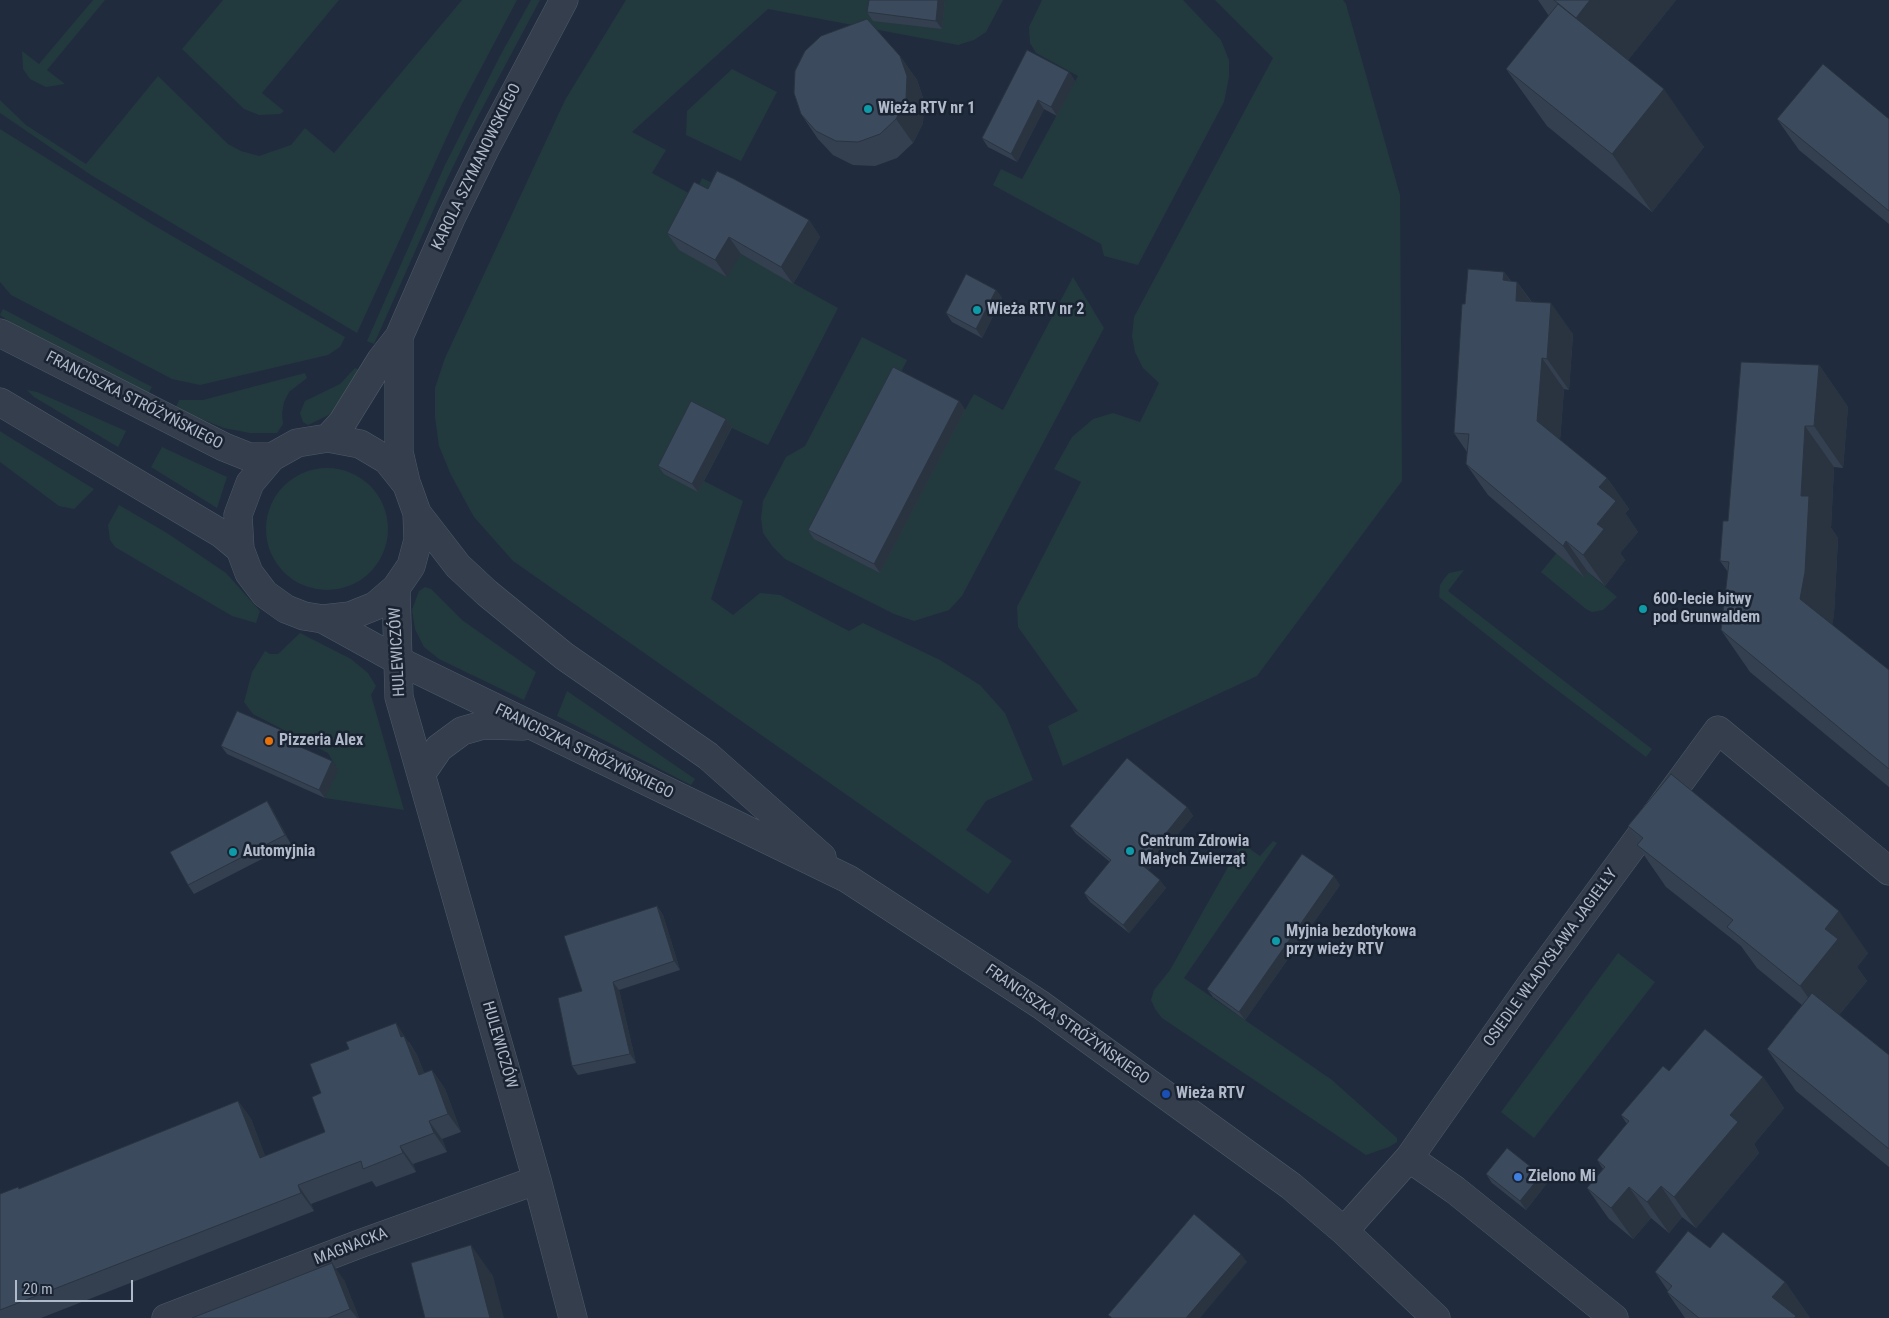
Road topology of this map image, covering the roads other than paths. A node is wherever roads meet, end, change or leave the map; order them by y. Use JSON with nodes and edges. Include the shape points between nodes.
{"nodes":[{"id":1,"x":564,"y":0,"type":"edge"},
{"id":2,"x":0,"y":333,"type":"edge"},
{"id":3,"x":399,"y":337,"type":"junction"},
{"id":4,"x":0,"y":402,"type":"edge"},
{"id":5,"x":328,"y":438,"type":"junction"},
{"id":6,"x":272,"y":457,"type":"junction"},
{"id":7,"x":407,"y":485,"type":"junction"},
{"id":8,"x":417,"y":513,"type":"junction"},
{"id":9,"x":240,"y":549,"type":"junction"},
{"id":10,"x":396,"y":588,"type":"junction"},
{"id":11,"x":323,"y":619,"type":"junction"},
{"id":12,"x":398,"y":661,"type":"junction"},
{"id":13,"x":531,"y":726,"type":"junction"},
{"id":14,"x":422,"y":773,"type":"junction"},
{"id":15,"x":1889,"y":871,"type":"edge"},
{"id":16,"x":848,"y":879,"type":"junction"},
{"id":17,"x":1410,"y":1158,"type":"junction"},
{"id":18,"x":537,"y":1180,"type":"junction"},
{"id":19,"x":1344,"y":1231,"type":"junction"},
{"id":20,"x":166,"y":1318,"type":"edge"},
{"id":21,"x":573,"y":1318,"type":"edge"},
{"id":22,"x":1436,"y":1318,"type":"edge"},
{"id":23,"x":1614,"y":1318,"type":"edge"}],
"edges":[{"from":1,"to":3,"type":"street","name":"KAROLA SZYMANOWSKIEGO","via":[[485,148]]},
{"from":2,"to":6,"type":"street","name":"FRANCISZKA STRÓŻYŃSKIEGO","via":[[224,447],[249,457]]},
{"from":3,"to":5,"type":"street","name":"KAROLA SZYMANOWSKIEGO","via":[[342,423]]},
{"from":3,"to":7,"type":"street","name":"KAROLA SZYMANOWSKIEGO","via":[[399,452]]},
{"from":4,"to":9,"type":"street","via":[[222,534]]},
{"from":5,"to":6,"type":"street","via":[[297,443]]},
{"from":5,"to":7,"type":"street","via":[[360,444],[387,460]]},
{"from":6,"to":9,"type":"street","via":[[250,483],[238,515]]},
{"from":7,"to":8,"type":"street"},
{"from":8,"to":10,"type":"street","via":[[416,548],[410,566]]},
{"from":8,"to":16,"type":"street","name":"FRANCISZKA STRÓŻYŃSKIEGO","via":[[458,566],[487,593],[564,656],[708,756]]},
{"from":9,"to":11,"type":"street","via":[[249,573],[265,594],[286,609]]},
{"from":10,"to":11,"type":"street","via":[[375,606],[350,616]]},
{"from":10,"to":12,"type":"street","name":"HULEWICZÓW"},
{"from":11,"to":12,"type":"street","name":"FRANCISZKA STRÓŻYŃSKIEGO"},
{"from":12,"to":13,"type":"street","name":"FRANCISZKA STRÓŻYŃSKIEGO"},
{"from":12,"to":14,"type":"street","name":"HULEWICZÓW","via":[[399,697]]},
{"from":13,"to":14,"type":"street","via":[[483,726],[462,731],[439,748]]},
{"from":13,"to":16,"type":"street","name":"FRANCISZKA STRÓŻYŃSKIEGO"},
{"from":14,"to":18,"type":"street","name":"HULEWICZÓW"},
{"from":15,"to":17,"type":"street","name":"OSIEDLE WŁADYSŁAWA JAGIEŁŁY","via":[[1718,730],[1530,986]]},
{"from":16,"to":19,"type":"street","name":"FRANCISZKA STRÓŻYŃSKIEGO","via":[[1041,1005],[1291,1186]]},
{"from":17,"to":19,"type":"street"},
{"from":17,"to":23,"type":"street","via":[[1508,1231]]},
{"from":18,"to":20,"type":"street","name":"MAGNACKA"},
{"from":18,"to":21,"type":"street","name":"HULEWICZÓW"},
{"from":19,"to":22,"type":"street","name":"FRANCISZKA STRÓŻYŃSKIEGO"}]}
